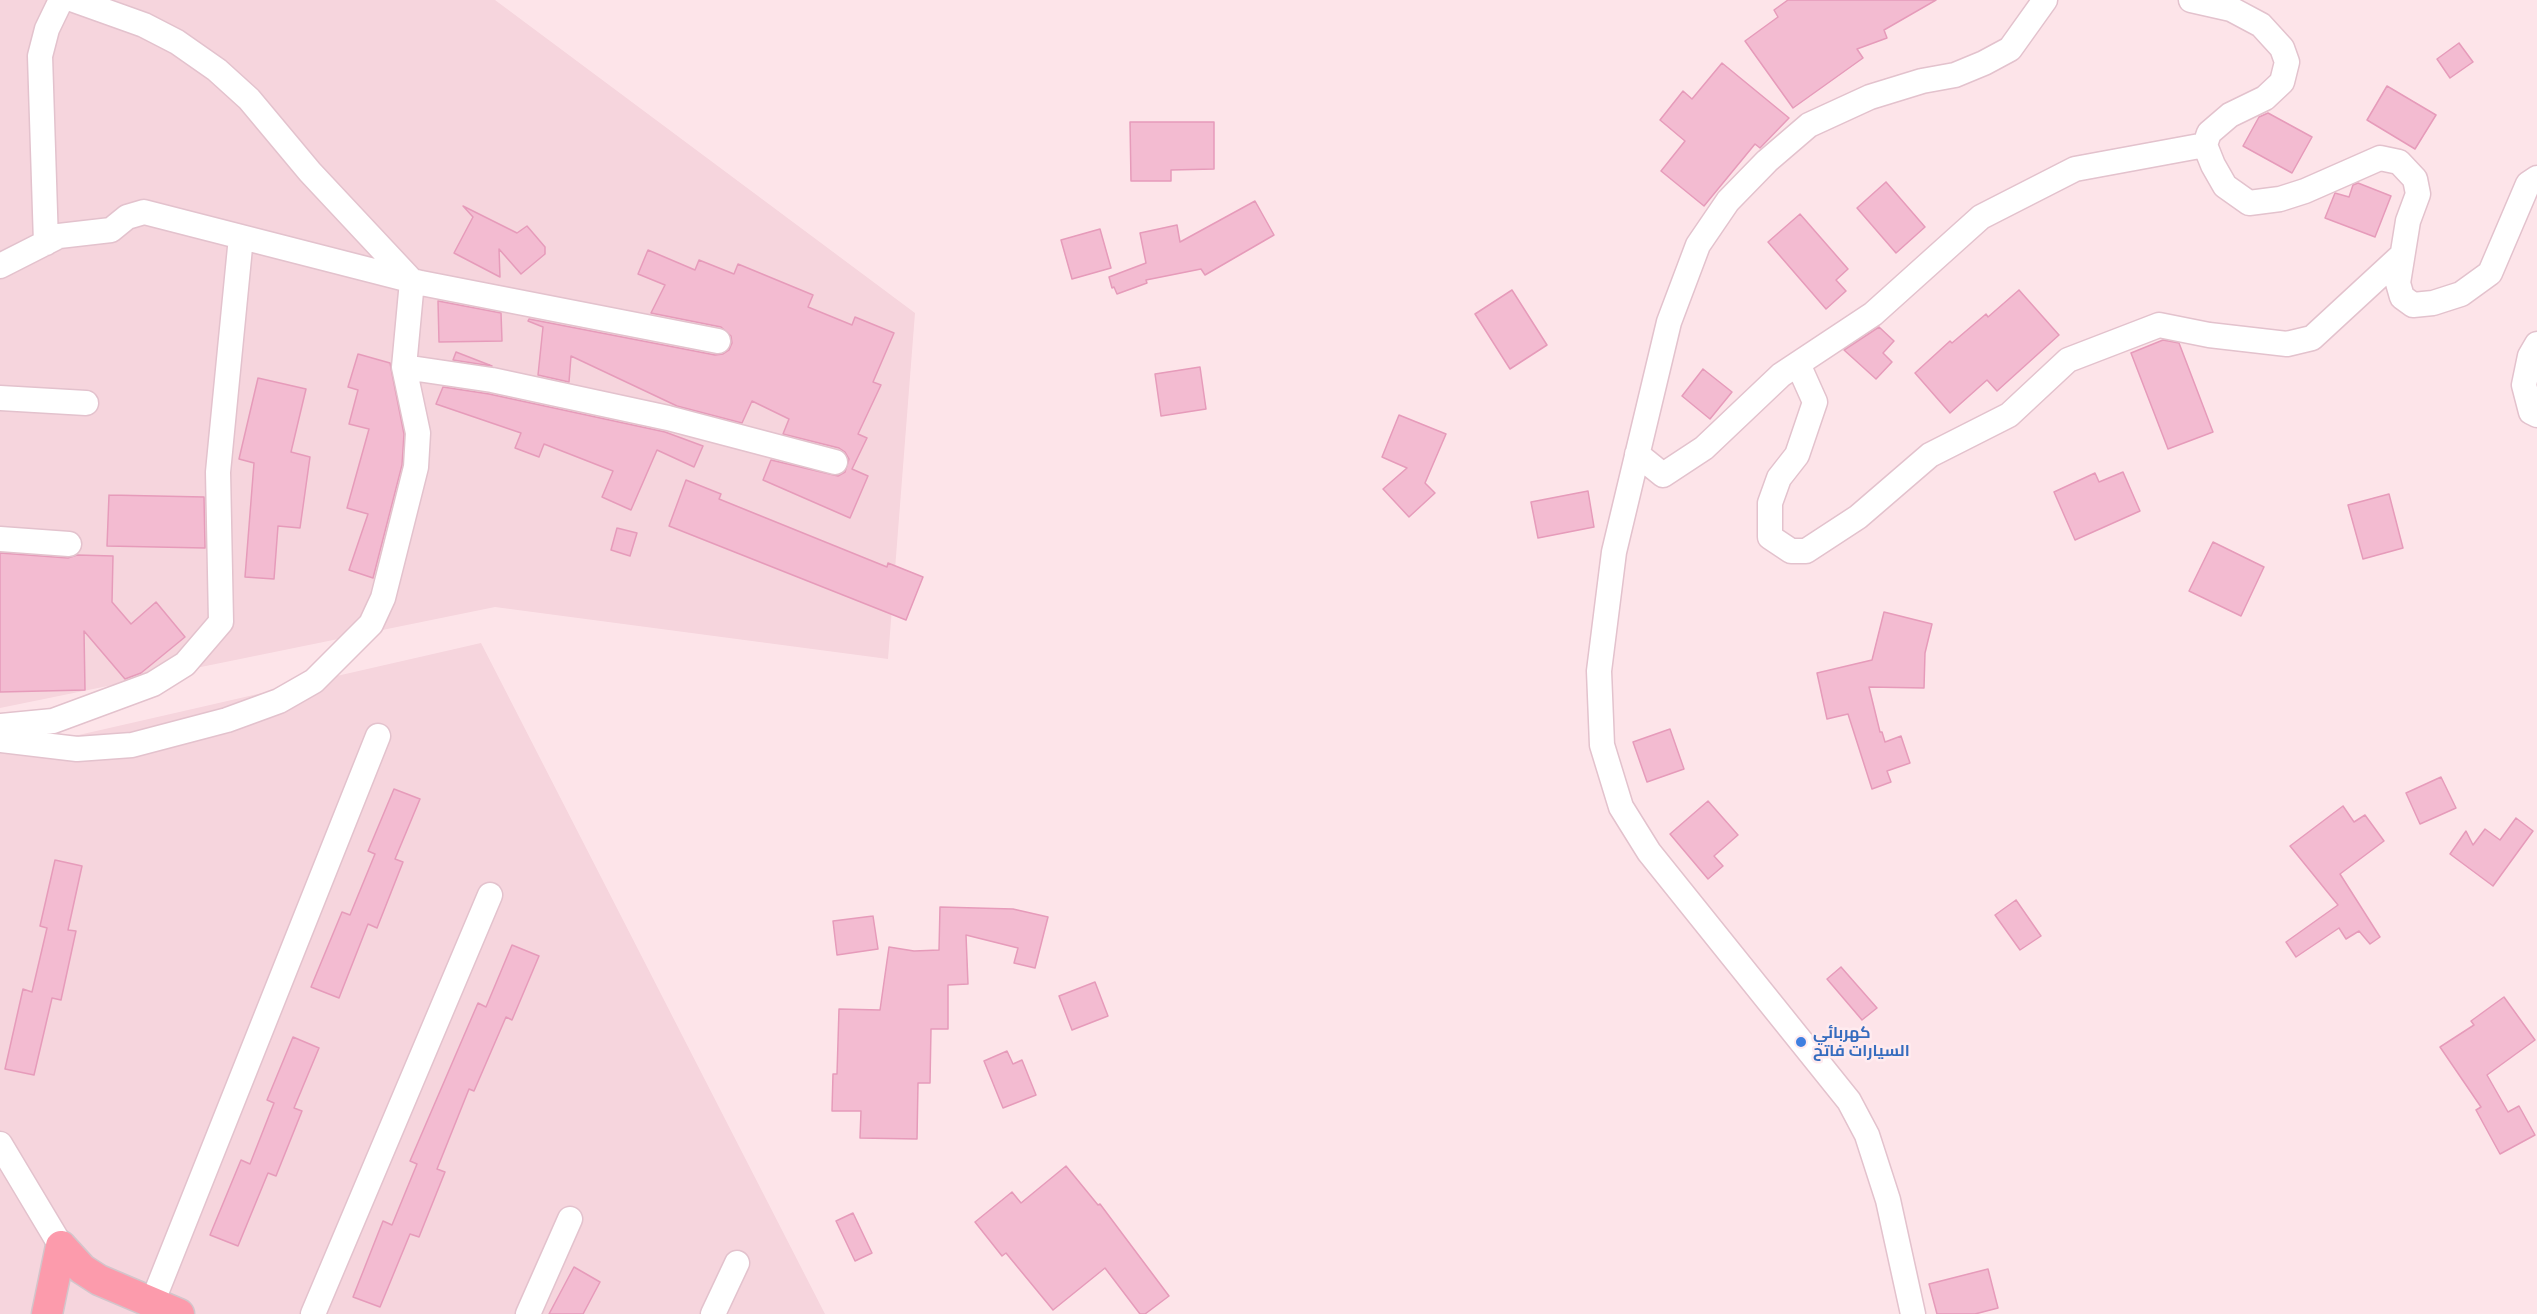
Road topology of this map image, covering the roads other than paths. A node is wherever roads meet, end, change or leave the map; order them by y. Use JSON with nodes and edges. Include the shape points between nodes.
{"nodes":[{"id":1,"x":61,"y":0,"type":"edge"},
{"id":2,"x":74,"y":0,"type":"edge"},
{"id":3,"x":2045,"y":0,"type":"edge"},
{"id":4,"x":2194,"y":0,"type":"edge"},
{"id":5,"x":2205,"y":145,"type":"junction"},
{"id":6,"x":2537,"y":178,"type":"edge"},
{"id":7,"x":241,"y":237,"type":"junction"},
{"id":8,"x":46,"y":243,"type":"junction"},
{"id":9,"x":2402,"y":255,"type":"junction"},
{"id":10,"x":0,"y":266,"type":"edge"},
{"id":11,"x":412,"y":281,"type":"junction"},
{"id":12,"x":718,"y":341,"type":"dead end"},
{"id":13,"x":2537,"y":344,"type":"edge"},
{"id":14,"x":1798,"y":364,"type":"junction"},
{"id":15,"x":404,"y":367,"type":"junction"},
{"id":16,"x":0,"y":398,"type":"edge"},
{"id":17,"x":86,"y":403,"type":"dead end"},
{"id":18,"x":2537,"y":415,"type":"edge"},
{"id":19,"x":1637,"y":454,"type":"junction"},
{"id":20,"x":835,"y":462,"type":"dead end"},
{"id":21,"x":0,"y":539,"type":"edge"},
{"id":22,"x":69,"y":544,"type":"dead end"},
{"id":23,"x":0,"y":726,"type":"edge"},
{"id":24,"x":378,"y":736,"type":"dead end"},
{"id":25,"x":0,"y":740,"type":"edge"},
{"id":26,"x":490,"y":895,"type":"dead end"},
{"id":27,"x":4,"y":1163,"type":"edge"},
{"id":28,"x":570,"y":1219,"type":"dead end"},
{"id":29,"x":61,"y":1246,"type":"junction"},
{"id":30,"x":736,"y":1263,"type":"dead end"},
{"id":31,"x":165,"y":1308,"type":"edge"},
{"id":32,"x":47,"y":1314,"type":"edge"},
{"id":33,"x":313,"y":1314,"type":"edge"},
{"id":34,"x":528,"y":1314,"type":"edge"},
{"id":35,"x":713,"y":1314,"type":"edge"},
{"id":36,"x":1913,"y":1314,"type":"edge"}],
"edges":[{"from":1,"to":8,"type":"street","via":[[40,56]]},
{"from":2,"to":11,"type":"street","via":[[144,25],[217,70],[249,99],[310,172]]},
{"from":3,"to":19,"type":"street","via":[[2010,49],[1955,75],[1870,97],[1809,125],[1728,201],[1698,244],[1669,322]]},
{"from":4,"to":5,"type":"street","via":[[2231,9],[2261,25],[2282,48],[2287,62],[2282,82],[2265,98],[2230,115],[2209,133]]},
{"from":5,"to":9,"type":"street","via":[[2225,186],[2248,203],[2305,191],[2380,158],[2399,162],[2415,179],[2418,194]]},
{"from":5,"to":14,"type":"street","via":[[2075,169],[1981,217],[1873,314]]},
{"from":6,"to":9,"type":"street","via":[[2528,184],[2490,273],[2461,294],[2413,305],[2402,297],[2398,283]]},
{"from":7,"to":8,"type":"street","via":[[144,212],[128,217],[111,230],[59,236]]},
{"from":7,"to":11,"type":"street"},
{"from":7,"to":23,"type":"street","via":[[218,472],[220,622],[185,664],[153,684],[53,720]]},
{"from":8,"to":10,"type":"street"},
{"from":9,"to":14,"type":"street","via":[[2312,338],[2287,344],[2159,325],[2067,360],[2009,415],[1930,455],[1858,517],[1806,550],[1791,552],[1770,537],[1770,503],[1779,478],[1797,455],[1815,402]]},
{"from":11,"to":12,"type":"street"},
{"from":11,"to":15,"type":"street"},
{"from":13,"to":18,"type":"street","via":[[2530,356],[2524,385],[2531,412]]},
{"from":14,"to":19,"type":"street","via":[[1781,375],[1704,448],[1663,475]]},
{"from":15,"to":20,"type":"street","via":[[492,380],[633,410]]},
{"from":15,"to":25,"type":"street","via":[[418,434],[416,466],[383,598],[371,624],[314,681],[279,701],[227,720],[132,745],[77,749]]},
{"from":16,"to":17,"type":"street"},
{"from":19,"to":36,"type":"street","via":[[1614,552],[1599,671],[1602,745],[1621,807],[1649,852],[1849,1101],[1867,1135],[1888,1200]]},
{"from":21,"to":22,"type":"street"},
{"from":24,"to":31,"type":"street"},
{"from":26,"to":33,"type":"street"},
{"from":27,"to":29,"type":"street"},
{"from":28,"to":34,"type":"street"},
{"from":29,"to":31,"type":"main road","via":[[82,1269],[99,1280]]},
{"from":29,"to":32,"type":"main road"},
{"from":30,"to":35,"type":"street"}]}
